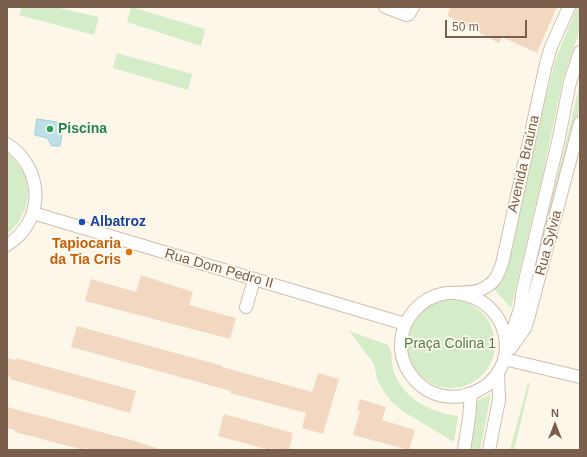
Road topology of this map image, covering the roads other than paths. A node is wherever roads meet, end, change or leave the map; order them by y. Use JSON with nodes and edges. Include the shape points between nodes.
{"nodes":[{"id":1,"x":385,"y":7,"type":"edge"},
{"id":2,"x":413,"y":7,"type":"edge"},
{"id":3,"x":569,"y":7,"type":"edge"},
{"id":4,"x":580,"y":52,"type":"edge"},
{"id":5,"x":580,"y":123,"type":"edge"},
{"id":6,"x":7,"y":144,"type":"edge"},
{"id":7,"x":33,"y":213,"type":"junction"},
{"id":8,"x":7,"y":245,"type":"edge"},
{"id":9,"x":254,"y":280,"type":"junction"},
{"id":10,"x":455,"y":293,"type":"junction"},
{"id":11,"x":246,"y":307,"type":"dead end"},
{"id":12,"x":405,"y":324,"type":"junction"},
{"id":13,"x":505,"y":355,"type":"junction"},
{"id":14,"x":498,"y":372,"type":"junction"},
{"id":15,"x":580,"y":377,"type":"edge"},
{"id":16,"x":471,"y":394,"type":"junction"},
{"id":17,"x":464,"y":450,"type":"edge"},
{"id":18,"x":489,"y":450,"type":"edge"}],
"edges":[{"from":1,"to":2,"type":"street","via":[[406,15]]},
{"from":3,"to":10,"type":"street","name":"Avenida Braúna","via":[[546,64],[499,270],[494,282],[480,290]]},
{"from":4,"to":13,"type":"street","name":"Avenida Braúna","via":[[570,82],[520,309]]},
{"from":5,"to":13,"type":"street","name":"Rua Sylvia","via":[[528,319],[525,328]]},
{"from":6,"to":7,"type":"street","via":[[26,161],[33,178],[36,196]]},
{"from":7,"to":8,"type":"street","via":[[23,232]]},
{"from":7,"to":9,"type":"street","name":"Rua Dom Pedro II"},
{"from":9,"to":11,"type":"street"},
{"from":9,"to":12,"type":"street","name":"Rua Dom Pedro II"},
{"from":10,"to":12,"type":"street","via":[[439,295],[425,301],[413,311]]},
{"from":10,"to":13,"type":"street","via":[[477,298],[494,312],[505,334]]},
{"from":12,"to":16,"type":"street","via":[[401,350],[406,366],[415,380],[436,394],[458,397]]},
{"from":13,"to":14,"type":"street"},
{"from":13,"to":15,"type":"street"},
{"from":14,"to":16,"type":"street","via":[[487,385]]},
{"from":14,"to":18,"type":"street","via":[[500,400]]},
{"from":16,"to":17,"type":"street"}]}
